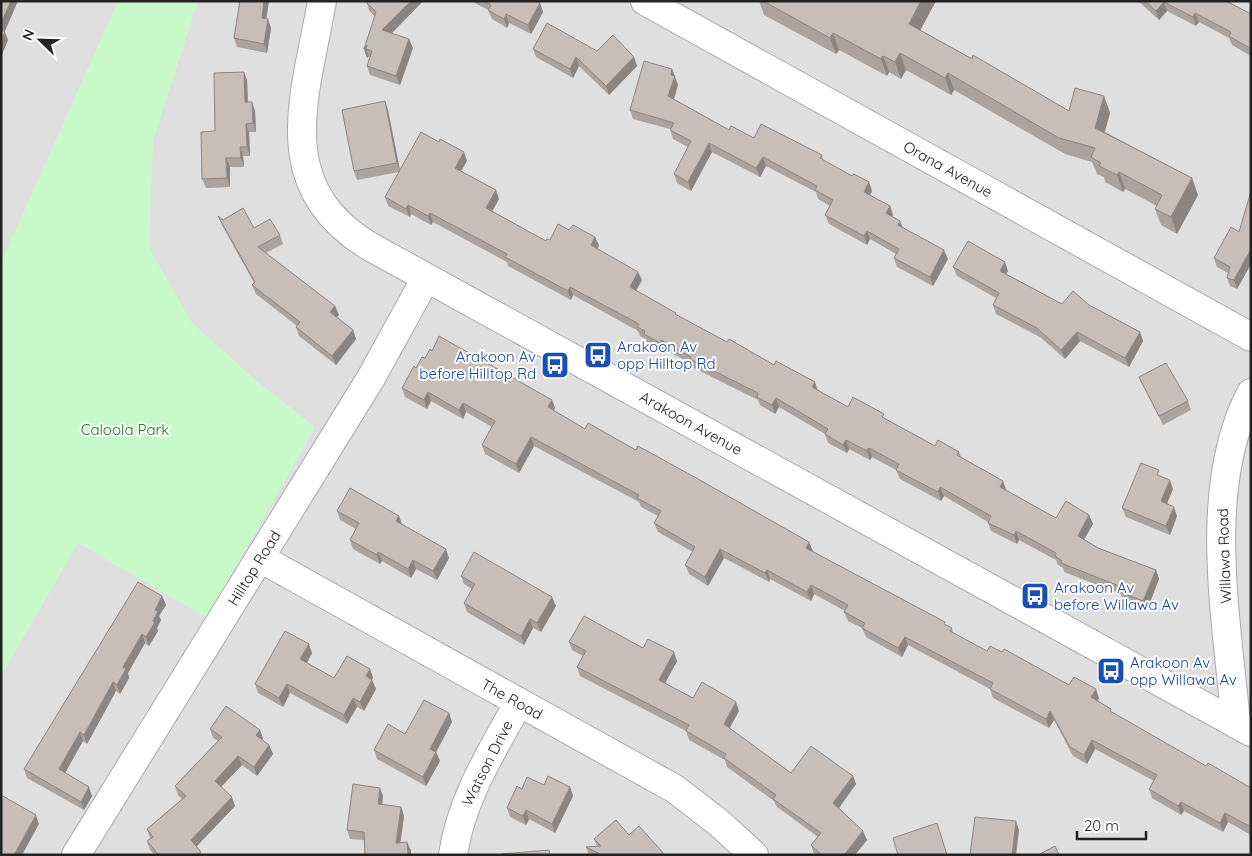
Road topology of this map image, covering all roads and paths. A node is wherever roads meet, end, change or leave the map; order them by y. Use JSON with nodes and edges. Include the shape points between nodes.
{"nodes":[{"id":1,"x":322,"y":1,"type":"edge"},
{"id":2,"x":645,"y":1,"type":"edge"},
{"id":3,"x":426,"y":278,"type":"junction"},
{"id":4,"x":1251,"y":337,"type":"edge"},
{"id":5,"x":1251,"y":393,"type":"edge"},
{"id":6,"x":260,"y":558,"type":"junction"},
{"id":7,"x":519,"y":702,"type":"junction"},
{"id":8,"x":1243,"y":728,"type":"edge"},
{"id":9,"x":76,"y":855,"type":"edge"},
{"id":10,"x":452,"y":855,"type":"edge"},
{"id":11,"x":754,"y":855,"type":"edge"}],
"edges":[{"from":1,"to":3,"type":"street","name":"Arakoon Avenue","via":[[301,129],[308,174],[325,209],[344,230]]},
{"from":2,"to":4,"type":"street","name":"Orana Avenue"},
{"from":3,"to":6,"type":"street","name":"Hilltop Road","via":[[372,378]]},
{"from":3,"to":8,"type":"street","name":"Arakoon Avenue"},
{"from":5,"to":8,"type":"street","name":"Willawa Road","via":[[1234,433],[1224,486],[1221,550]]},
{"from":6,"to":7,"type":"street","name":"The Road"},
{"from":6,"to":9,"type":"street","name":"Hilltop Road"},
{"from":7,"to":10,"type":"street","name":"Watson Drive","via":[[468,796]]},
{"from":7,"to":11,"type":"street","name":"The Road","via":[[675,789]]}]}
